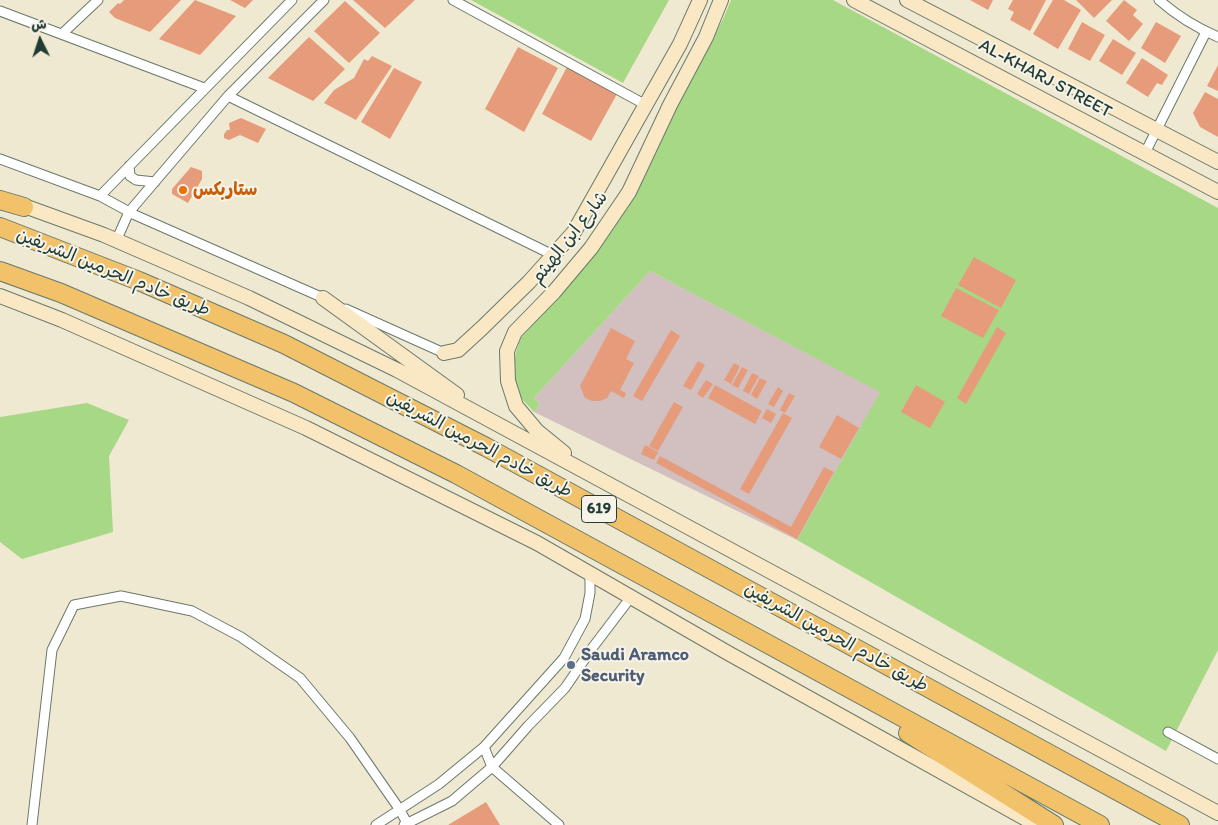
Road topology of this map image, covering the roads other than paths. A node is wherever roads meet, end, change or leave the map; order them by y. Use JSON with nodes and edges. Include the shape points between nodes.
{"nodes":[{"id":1,"x":98,"y":0,"type":"edge"},
{"id":2,"x":292,"y":0,"type":"edge"},
{"id":3,"x":324,"y":0,"type":"edge"},
{"id":4,"x":452,"y":0,"type":"edge"},
{"id":5,"x":700,"y":0,"type":"edge"},
{"id":6,"x":721,"y":0,"type":"edge"},
{"id":7,"x":854,"y":0,"type":"edge"},
{"id":8,"x":907,"y":0,"type":"edge"},
{"id":9,"x":1158,"y":0,"type":"edge"},
{"id":10,"x":0,"y":11,"type":"edge"},
{"id":11,"x":1206,"y":32,"type":"junction"},
{"id":12,"x":62,"y":33,"type":"junction"},
{"id":13,"x":1218,"y":37,"type":"edge"},
{"id":14,"x":204,"y":88,"type":"junction"},
{"id":15,"x":228,"y":96,"type":"junction"},
{"id":16,"x":646,"y":105,"type":"junction"},
{"id":17,"x":1157,"y":130,"type":"junction"},
{"id":18,"x":1145,"y":153,"type":"junction"},
{"id":19,"x":0,"y":159,"type":"edge"},
{"id":20,"x":1218,"y":162,"type":"edge"},
{"id":21,"x":129,"y":166,"type":"junction"},
{"id":22,"x":155,"y":182,"type":"junction"},
{"id":23,"x":1218,"y":192,"type":"edge"},
{"id":24,"x":100,"y":196,"type":"junction"},
{"id":25,"x":0,"y":199,"type":"edge"},
{"id":26,"x":24,"y":206,"type":"joint"},
{"id":27,"x":129,"y":212,"type":"junction"},
{"id":28,"x":0,"y":227,"type":"edge"},
{"id":29,"x":116,"y":241,"type":"junction"},
{"id":30,"x":553,"y":255,"type":"junction"},
{"id":31,"x":0,"y":271,"type":"edge"},
{"id":32,"x":0,"y":296,"type":"edge"},
{"id":33,"x":323,"y":298,"type":"junction"},
{"id":34,"x":444,"y":353,"type":"joint"},
{"id":35,"x":503,"y":427,"type":"junction"},
{"id":36,"x":590,"y":474,"type":"junction"},
{"id":37,"x":590,"y":573,"type":"junction"},
{"id":38,"x":631,"y":597,"type":"junction"},
{"id":39,"x":764,"y":641,"type":"junction"},
{"id":40,"x":1168,"y":732,"type":"dead end"},
{"id":41,"x":484,"y":747,"type":"junction"},
{"id":42,"x":1218,"y":759,"type":"edge"},
{"id":43,"x":492,"y":767,"type":"junction"},
{"id":44,"x":400,"y":810,"type":"junction"},
{"id":45,"x":1218,"y":813,"type":"edge"},
{"id":46,"x":406,"y":824,"type":"edge"},
{"id":47,"x":32,"y":825,"type":"edge"},
{"id":48,"x":376,"y":825,"type":"edge"},
{"id":49,"x":559,"y":825,"type":"edge"},
{"id":50,"x":1038,"y":825,"type":"edge"},
{"id":51,"x":1054,"y":825,"type":"edge"},
{"id":52,"x":1100,"y":825,"type":"edge"},
{"id":53,"x":1180,"y":825,"type":"edge"}],
"edges":[{"from":1,"to":12,"type":"street"},
{"from":2,"to":14,"type":"street"},
{"from":3,"to":15,"type":"street"},
{"from":4,"to":16,"type":"street"},
{"from":5,"to":16,"type":"main road","name":"شارع ابن الهيثم"},
{"from":6,"to":36,"type":"main road","name":"شارع ابن الهيثم","via":[[629,192],[591,248],[515,332],[507,351],[508,382],[516,406],[537,431]]},
{"from":7,"to":18,"type":"main road","name":"AL-KHARJ STREET"},
{"from":8,"to":17,"type":"main road","name":"AL-KHARJ STREET"},
{"from":9,"to":11,"type":"street"},
{"from":10,"to":12,"type":"street"},
{"from":11,"to":13,"type":"street"},
{"from":11,"to":17,"type":"street"},
{"from":12,"to":14,"type":"street"},
{"from":14,"to":21,"type":"street"},
{"from":15,"to":22,"type":"street"},
{"from":15,"to":30,"type":"street"},
{"from":16,"to":30,"type":"main road","name":"شارع ابن الهيثم","via":[[574,232]]},
{"from":17,"to":18,"type":"street"},
{"from":17,"to":20,"type":"main road","name":"AL-KHARJ STREET"},
{"from":18,"to":23,"type":"main road","name":"AL-KHARJ STREET"},
{"from":19,"to":24,"type":"street"},
{"from":21,"to":22,"type":"street","via":[[130,176],[136,180]]},
{"from":21,"to":24,"type":"street"},
{"from":22,"to":27,"type":"street"},
{"from":24,"to":27,"type":"street"},
{"from":25,"to":26,"type":"highway"},
{"from":26,"to":29,"type":"main road"},
{"from":27,"to":29,"type":"street"},
{"from":27,"to":33,"type":"street"},
{"from":28,"to":53,"type":"highway","name":"طريق خادم الحرمين الشريفين","number":"619","via":[[138,281],[284,344],[486,447]]},
{"from":29,"to":35,"type":"main road","via":[[267,307],[397,370]]},
{"from":30,"to":34,"type":"main road","name":"شارع ابن الهيثم","via":[[458,350]]},
{"from":31,"to":39,"type":"highway","name":"طريق خادم الحرمين الشريفين","number":"619","via":[[62,293],[294,393],[456,474]]},
{"from":32,"to":37,"type":"main road","via":[[62,320],[306,428],[537,543]]},
{"from":33,"to":34,"type":"street"},
{"from":33,"to":35,"type":"main road"},
{"from":35,"to":36,"type":"main road"},
{"from":36,"to":45,"type":"main road"},
{"from":37,"to":38,"type":"main road"},
{"from":37,"to":41,"type":"street","via":[[585,619],[564,658]]},
{"from":38,"to":43,"type":"street","via":[[565,688]]},
{"from":38,"to":50,"type":"main road"},
{"from":39,"to":51,"type":"highway"},
{"from":39,"to":52,"type":"highway","name":"طريق خادم الحرمين الشريفين","number":"619"},
{"from":40,"to":42,"type":"street"},
{"from":41,"to":43,"type":"street"},
{"from":41,"to":44,"type":"street","via":[[439,784]]},
{"from":43,"to":46,"type":"street","via":[[452,801]]},
{"from":43,"to":49,"type":"street"},
{"from":44,"to":46,"type":"street"},
{"from":44,"to":47,"type":"street","via":[[350,738],[300,678],[241,637],[192,611],[121,596],[74,605],[52,650]]},
{"from":44,"to":48,"type":"street"}]}
